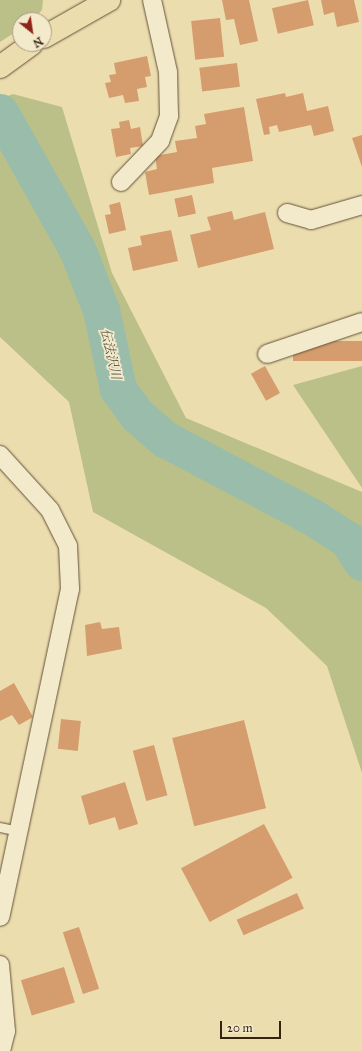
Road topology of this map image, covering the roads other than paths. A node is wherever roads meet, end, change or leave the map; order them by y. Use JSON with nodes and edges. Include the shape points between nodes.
{"nodes":[{"id":1,"x":109,"y":0,"type":"edge"},
{"id":2,"x":152,"y":0,"type":"edge"},
{"id":3,"x":52,"y":32,"type":"edge"},
{"id":4,"x":21,"y":52,"type":"edge"},
{"id":5,"x":0,"y":67,"type":"edge"},
{"id":6,"x":121,"y":182,"type":"dead end"},
{"id":7,"x":362,"y":205,"type":"edge"},
{"id":8,"x":287,"y":213,"type":"dead end"},
{"id":9,"x":362,"y":322,"type":"edge"},
{"id":10,"x":267,"y":354,"type":"dead end"},
{"id":11,"x":0,"y":455,"type":"edge"},
{"id":12,"x":0,"y":826,"type":"edge"},
{"id":13,"x":19,"y":830,"type":"junction"},
{"id":14,"x":0,"y":917,"type":"edge"},
{"id":15,"x":0,"y":965,"type":"edge"},
{"id":16,"x":1,"y":1051,"type":"edge"}],
"edges":[{"from":1,"to":3,"type":"main road"},
{"from":2,"to":6,"type":"street","via":[[168,72],[169,116],[160,141]]},
{"from":4,"to":5,"type":"main road"},
{"from":7,"to":8,"type":"street","via":[[311,220]]},
{"from":9,"to":10,"type":"street"},
{"from":11,"to":13,"type":"street","via":[[50,510],[68,546],[70,582]]},
{"from":12,"to":13,"type":"lane"},
{"from":13,"to":14,"type":"street"},
{"from":15,"to":16,"type":"street","via":[[6,1031]]}]}
